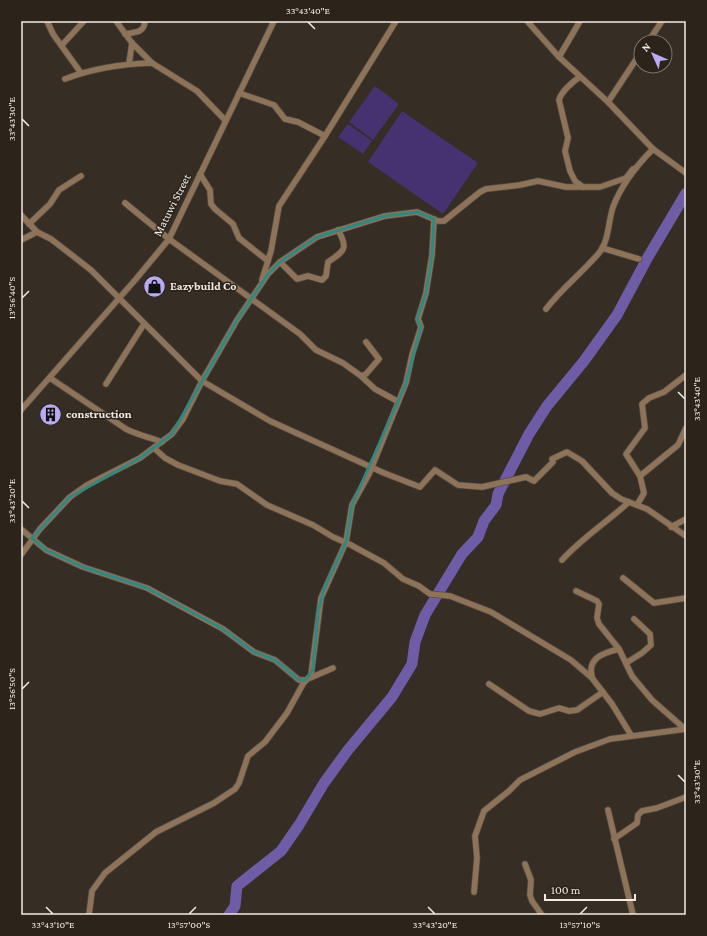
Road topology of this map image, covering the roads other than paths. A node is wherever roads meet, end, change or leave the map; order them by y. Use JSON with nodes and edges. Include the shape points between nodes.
{"nodes":[{"id":1,"x":47,"y":21,"type":"edge"},
{"id":2,"x":84,"y":21,"type":"edge"},
{"id":3,"x":116,"y":21,"type":"edge"},
{"id":4,"x":145,"y":21,"type":"edge"},
{"id":5,"x":274,"y":21,"type":"edge"},
{"id":6,"x":396,"y":21,"type":"edge"},
{"id":7,"x":527,"y":21,"type":"edge"},
{"id":8,"x":580,"y":21,"type":"edge"},
{"id":9,"x":662,"y":21,"type":"edge"},
{"id":10,"x":126,"y":34,"type":"junction"},
{"id":11,"x":653,"y":34,"type":"edge"},
{"id":12,"x":132,"y":43,"type":"junction"},
{"id":13,"x":62,"y":44,"type":"junction"},
{"id":14,"x":559,"y":57,"type":"junction"},
{"id":15,"x":152,"y":63,"type":"junction"},
{"id":16,"x":128,"y":64,"type":"junction"},
{"id":17,"x":633,"y":64,"type":"edge"},
{"id":18,"x":81,"y":73,"type":"junction"},
{"id":19,"x":580,"y":77,"type":"junction"},
{"id":20,"x":65,"y":79,"type":"dead end"},
{"id":21,"x":239,"y":93,"type":"junction"},
{"id":22,"x":608,"y":102,"type":"junction"},
{"id":23,"x":225,"y":120,"type":"junction"},
{"id":24,"x":325,"y":136,"type":"junction"},
{"id":25,"x":653,"y":149,"type":"junction"},
{"id":26,"x":636,"y":168,"type":"junction"},
{"id":27,"x":686,"y":172,"type":"edge"},
{"id":28,"x":200,"y":174,"type":"junction"},
{"id":29,"x":81,"y":176,"type":"dead end"},
{"id":30,"x":585,"y":188,"type":"junction"},
{"id":31,"x":125,"y":203,"type":"dead end"},
{"id":32,"x":21,"y":215,"type":"edge"},
{"id":33,"x":434,"y":219,"type":"junction"},
{"id":34,"x":29,"y":224,"type":"junction"},
{"id":35,"x":338,"y":230,"type":"junction"},
{"id":36,"x":37,"y":232,"type":"junction"},
{"id":37,"x":169,"y":239,"type":"junction"},
{"id":38,"x":21,"y":240,"type":"edge"},
{"id":39,"x":602,"y":248,"type":"junction"},
{"id":40,"x":639,"y":259,"type":"dead end"},
{"id":41,"x":268,"y":261,"type":"junction"},
{"id":42,"x":280,"y":262,"type":"junction"},
{"id":43,"x":260,"y":286,"type":"junction"},
{"id":44,"x":251,"y":298,"type":"junction"},
{"id":45,"x":119,"y":299,"type":"junction"},
{"id":46,"x":546,"y":309,"type":"dead end"},
{"id":47,"x":144,"y":324,"type":"junction"},
{"id":48,"x":366,"y":342,"type":"dead end"},
{"id":49,"x":686,"y":375,"type":"edge"},
{"id":50,"x":361,"y":376,"type":"junction"},
{"id":51,"x":50,"y":378,"type":"junction"},
{"id":52,"x":202,"y":381,"type":"junction"},
{"id":53,"x":106,"y":384,"type":"dead end"},
{"id":54,"x":397,"y":401,"type":"junction"},
{"id":55,"x":21,"y":410,"type":"edge"},
{"id":56,"x":686,"y":428,"type":"edge"},
{"id":57,"x":162,"y":442,"type":"junction"},
{"id":58,"x":154,"y":448,"type":"junction"},
{"id":59,"x":371,"y":466,"type":"junction"},
{"id":60,"x":640,"y":476,"type":"junction"},
{"id":61,"x":629,"y":502,"type":"junction"},
{"id":62,"x":637,"y":504,"type":"junction"},
{"id":63,"x":686,"y":519,"type":"edge"},
{"id":64,"x":671,"y":527,"type":"junction"},
{"id":65,"x":21,"y":529,"type":"edge"},
{"id":66,"x":686,"y":536,"type":"edge"},
{"id":67,"x":32,"y":538,"type":"junction"},
{"id":68,"x":346,"y":542,"type":"junction"},
{"id":69,"x":21,"y":556,"type":"edge"},
{"id":70,"x":562,"y":560,"type":"dead end"},
{"id":71,"x":623,"y":578,"type":"dead end"},
{"id":72,"x":576,"y":591,"type":"dead end"},
{"id":73,"x":686,"y":598,"type":"edge"},
{"id":74,"x":634,"y":619,"type":"dead end"},
{"id":75,"x":619,"y":649,"type":"junction"},
{"id":76,"x":626,"y":663,"type":"junction"},
{"id":77,"x":333,"y":668,"type":"dead end"},
{"id":78,"x":592,"y":678,"type":"junction"},
{"id":79,"x":307,"y":679,"type":"junction"},
{"id":80,"x":489,"y":684,"type":"dead end"},
{"id":81,"x":603,"y":692,"type":"junction"},
{"id":82,"x":685,"y":729,"type":"edge"},
{"id":83,"x":631,"y":735,"type":"junction"},
{"id":84,"x":686,"y":797,"type":"edge"},
{"id":85,"x":608,"y":810,"type":"dead end"},
{"id":86,"x":614,"y":839,"type":"junction"},
{"id":87,"x":525,"y":864,"type":"dead end"},
{"id":88,"x":474,"y":892,"type":"dead end"},
{"id":89,"x":89,"y":915,"type":"edge"},
{"id":90,"x":542,"y":915,"type":"edge"},
{"id":91,"x":633,"y":915,"type":"edge"}],
"edges":[{"from":1,"to":13,"type":"street","via":[[53,34]]},
{"from":2,"to":13,"type":"street"},
{"from":3,"to":10,"type":"street"},
{"from":4,"to":10,"type":"street","via":[[141,31]]},
{"from":5,"to":21,"type":"street","name":"Matuwi Street"},
{"from":6,"to":24,"type":"street"},
{"from":7,"to":14,"type":"street"},
{"from":8,"to":14,"type":"street"},
{"from":9,"to":11,"type":"street"},
{"from":10,"to":12,"type":"street"},
{"from":12,"to":15,"type":"street"},
{"from":12,"to":16,"type":"street"},
{"from":13,"to":18,"type":"street"},
{"from":14,"to":19,"type":"street"},
{"from":15,"to":16,"type":"street"},
{"from":15,"to":23,"type":"street","via":[[197,91]]},
{"from":16,"to":18,"type":"street"},
{"from":17,"to":22,"type":"street"},
{"from":18,"to":20,"type":"street"},
{"from":19,"to":22,"type":"street"},
{"from":19,"to":30,"type":"street","via":[[571,83],[559,100],[568,138],[565,151],[570,171],[575,181]]},
{"from":21,"to":23,"type":"street","name":"Matuwi Street"},
{"from":21,"to":24,"type":"street","via":[[274,105],[285,119],[298,122]]},
{"from":22,"to":25,"type":"street"},
{"from":23,"to":28,"type":"street","name":"Matuwi Street"},
{"from":24,"to":41,"type":"street","via":[[279,206],[278,223]]},
{"from":25,"to":26,"type":"street"},
{"from":25,"to":27,"type":"street"},
{"from":26,"to":30,"type":"street","via":[[626,178],[600,187]]},
{"from":26,"to":39,"type":"street","via":[[616,199]]},
{"from":28,"to":37,"type":"street","name":"Matuwi Street"},
{"from":28,"to":41,"type":"street","via":[[210,190],[211,204],[232,224],[239,238]]},
{"from":29,"to":34,"type":"street","via":[[59,190],[50,204]]},
{"from":30,"to":33,"type":"street","via":[[538,181],[486,189],[447,220],[441,222]]},
{"from":31,"to":37,"type":"street"},
{"from":32,"to":34,"type":"street"},
{"from":33,"to":35,"type":"street","via":[[417,212],[391,215]]},
{"from":33,"to":54,"type":"street","via":[[426,293],[418,319],[420,327],[405,386]]},
{"from":34,"to":36,"type":"street"},
{"from":35,"to":42,"type":"street","via":[[312,240]]},
{"from":35,"to":42,"type":"street","via":[[344,248],[328,262],[326,276],[322,280],[308,276],[297,279]]},
{"from":36,"to":38,"type":"street"},
{"from":36,"to":45,"type":"street","via":[[51,239],[84,264]]},
{"from":37,"to":44,"type":"street"},
{"from":37,"to":45,"type":"street","name":"Matuwi Street"},
{"from":39,"to":40,"type":"street"},
{"from":39,"to":46,"type":"street"},
{"from":41,"to":43,"type":"street"},
{"from":42,"to":43,"type":"street"},
{"from":43,"to":44,"type":"street"},
{"from":44,"to":50,"type":"street","via":[[300,334],[316,350],[344,363]]},
{"from":44,"to":52,"type":"street"},
{"from":45,"to":47,"type":"street"},
{"from":45,"to":51,"type":"street","name":"Matuwi Street"},
{"from":47,"to":52,"type":"street"},
{"from":47,"to":53,"type":"street"},
{"from":48,"to":50,"type":"street","via":[[379,359]]},
{"from":49,"to":60,"type":"street","via":[[664,392],[642,404],[645,428],[626,454]]},
{"from":50,"to":54,"type":"street","via":[[375,389]]},
{"from":51,"to":55,"type":"street","name":"Matuwi Street"},
{"from":51,"to":57,"type":"street","via":[[126,429]]},
{"from":52,"to":57,"type":"street","via":[[178,427]]},
{"from":52,"to":59,"type":"street","via":[[270,421]]},
{"from":54,"to":59,"type":"street"},
{"from":56,"to":60,"type":"street","via":[[678,445]]},
{"from":57,"to":58,"type":"street"},
{"from":58,"to":67,"type":"street","via":[[70,497]]},
{"from":58,"to":68,"type":"street","via":[[174,463],[220,481],[237,484],[267,505]]},
{"from":59,"to":61,"type":"street","via":[[420,487],[435,470],[458,485],[482,487],[526,477],[534,481],[553,462],[552,459],[567,452],[590,467],[612,493]]},
{"from":59,"to":68,"type":"street","via":[[352,505]]},
{"from":60,"to":62,"type":"street","via":[[644,492]]},
{"from":61,"to":62,"type":"street"},
{"from":61,"to":70,"type":"street","via":[[582,540]]},
{"from":62,"to":64,"type":"street"},
{"from":63,"to":64,"type":"street"},
{"from":64,"to":66,"type":"street"},
{"from":65,"to":67,"type":"street"},
{"from":67,"to":69,"type":"street"},
{"from":67,"to":79,"type":"street","via":[[46,550],[83,567],[147,588],[223,629],[254,652],[275,660],[299,680]]},
{"from":68,"to":78,"type":"street","via":[[430,594],[450,596],[491,612],[571,660]]},
{"from":68,"to":79,"type":"street","via":[[321,598],[313,669]]},
{"from":71,"to":73,"type":"street","via":[[654,603]]},
{"from":72,"to":75,"type":"street","via":[[597,601],[599,624]]},
{"from":74,"to":76,"type":"street","via":[[650,634],[651,645]]},
{"from":75,"to":76,"type":"street"},
{"from":75,"to":78,"type":"street","via":[[597,656],[591,666]]},
{"from":76,"to":82,"type":"street","via":[[642,690]]},
{"from":77,"to":79,"type":"street"},
{"from":78,"to":81,"type":"street"},
{"from":79,"to":89,"type":"street","via":[[287,713],[265,742],[248,756],[235,789],[214,803],[156,832],[105,873],[92,891]]},
{"from":80,"to":81,"type":"street","via":[[529,711],[540,714],[559,708],[577,710]]},
{"from":81,"to":83,"type":"street"},
{"from":82,"to":83,"type":"street"},
{"from":83,"to":88,"type":"street","via":[[605,740],[524,777],[486,808],[475,836],[477,858]]},
{"from":84,"to":86,"type":"street","via":[[642,811],[638,815],[637,823]]},
{"from":85,"to":86,"type":"street"},
{"from":86,"to":91,"type":"street"},
{"from":87,"to":90,"type":"street","via":[[531,880],[532,901]]}]}
